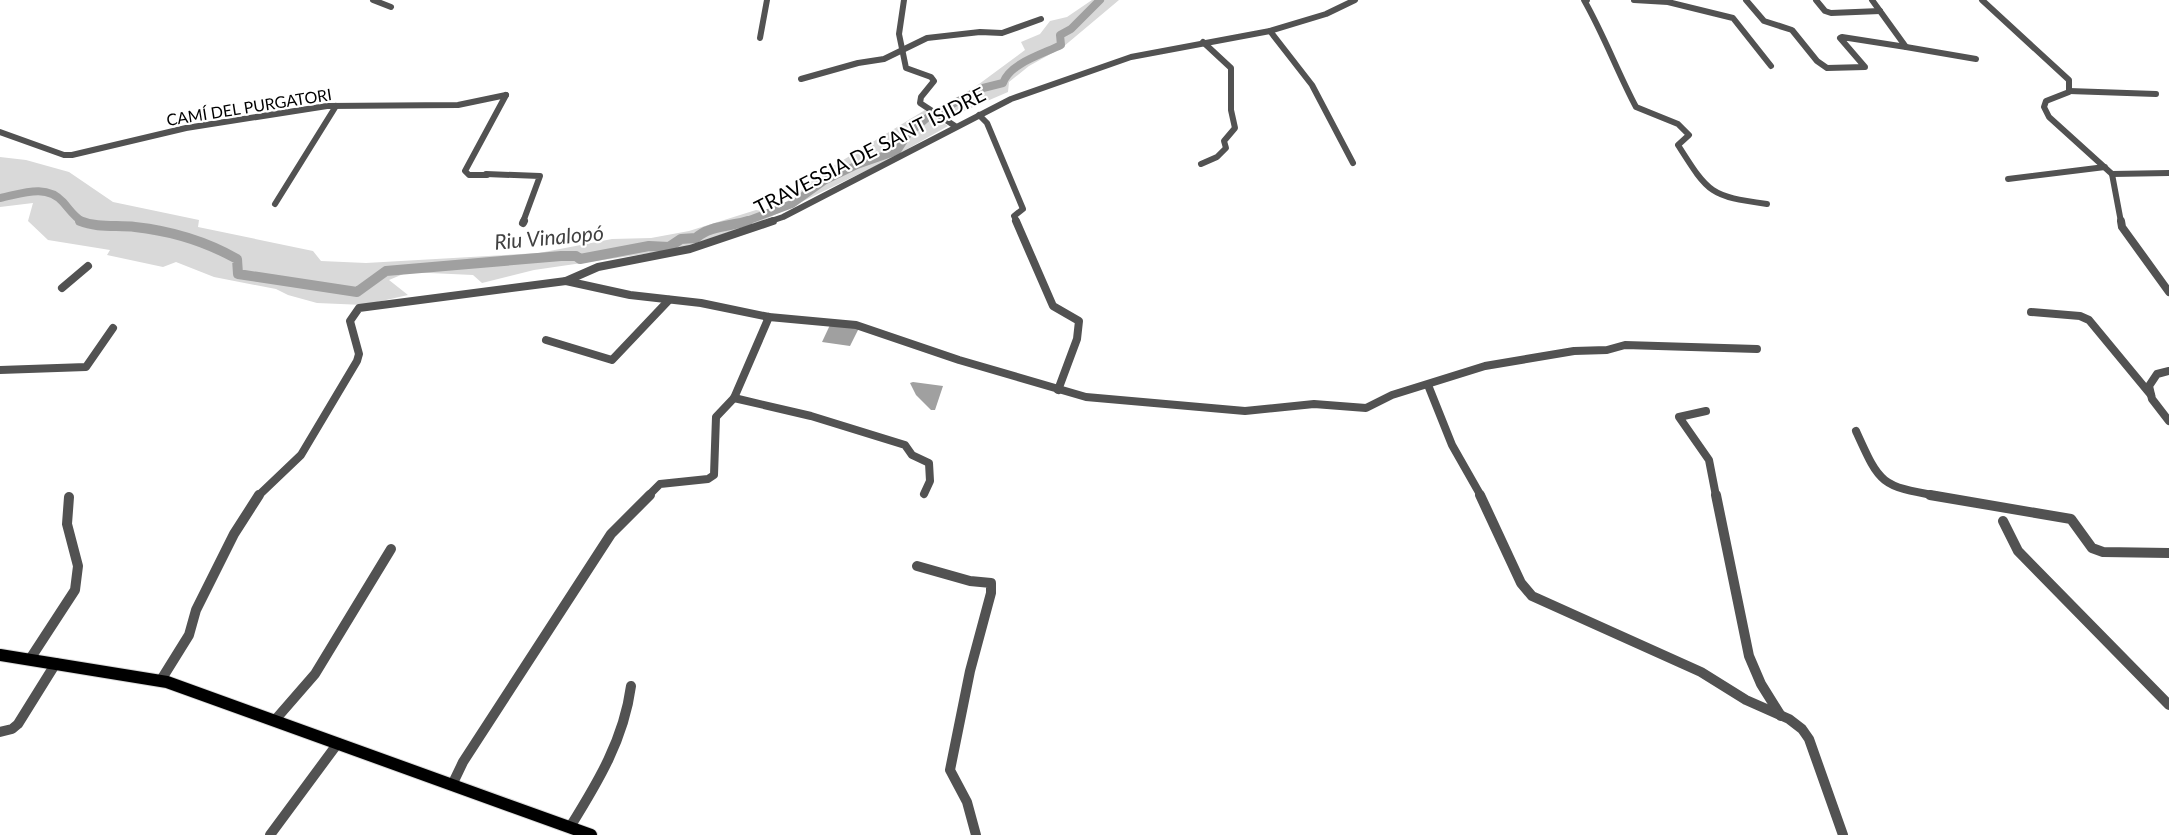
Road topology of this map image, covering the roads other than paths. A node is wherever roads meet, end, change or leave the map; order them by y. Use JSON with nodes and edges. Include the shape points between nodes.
{"nodes":[{"id":1,"x":373,"y":0,"type":"edge"},
{"id":2,"x":767,"y":0,"type":"edge"},
{"id":3,"x":904,"y":0,"type":"edge"},
{"id":4,"x":1355,"y":0,"type":"edge"},
{"id":5,"x":1587,"y":0,"type":"edge"},
{"id":6,"x":1634,"y":0,"type":"edge"},
{"id":7,"x":1746,"y":0,"type":"edge"},
{"id":8,"x":1816,"y":0,"type":"edge"},
{"id":9,"x":1872,"y":0,"type":"edge"},
{"id":10,"x":1982,"y":0,"type":"edge"},
{"id":11,"x":391,"y":7,"type":"dead end"},
{"id":12,"x":1880,"y":11,"type":"junction"},
{"id":13,"x":1041,"y":19,"type":"dead end"},
{"id":14,"x":1270,"y":31,"type":"junction"},
{"id":15,"x":760,"y":38,"type":"dead end"},
{"id":16,"x":1203,"y":42,"type":"junction"},
{"id":17,"x":1906,"y":46,"type":"junction"},
{"id":18,"x":901,"y":50,"type":"junction"},
{"id":19,"x":1976,"y":58,"type":"dead end"},
{"id":20,"x":1771,"y":66,"type":"dead end"},
{"id":21,"x":801,"y":79,"type":"dead end"},
{"id":22,"x":2070,"y":88,"type":"junction"},
{"id":23,"x":2156,"y":94,"type":"dead end"},
{"id":24,"x":336,"y":106,"type":"junction"},
{"id":25,"x":933,"y":112,"type":"joint"},
{"id":26,"x":979,"y":115,"type":"junction"},
{"id":27,"x":955,"y":126,"type":"junction"},
{"id":28,"x":0,"y":132,"type":"edge"},
{"id":29,"x":1201,"y":164,"type":"dead end"},
{"id":30,"x":1353,"y":164,"type":"dead end"},
{"id":31,"x":2105,"y":167,"type":"junction"},
{"id":32,"x":2169,"y":173,"type":"edge"},
{"id":33,"x":2112,"y":174,"type":"junction"},
{"id":34,"x":2008,"y":179,"type":"dead end"},
{"id":35,"x":275,"y":204,"type":"dead end"},
{"id":36,"x":1767,"y":204,"type":"dead end"},
{"id":37,"x":523,"y":223,"type":"dead end"},
{"id":38,"x":88,"y":266,"type":"dead end"},
{"id":39,"x":566,"y":281,"type":"junction"},
{"id":40,"x":62,"y":288,"type":"dead end"},
{"id":41,"x":2169,"y":292,"type":"edge"},
{"id":42,"x":669,"y":300,"type":"junction"},
{"id":43,"x":2031,"y":312,"type":"dead end"},
{"id":44,"x":768,"y":317,"type":"junction"},
{"id":45,"x":113,"y":328,"type":"dead end"},
{"id":46,"x":546,"y":340,"type":"dead end"},
{"id":47,"x":1757,"y":349,"type":"dead end"},
{"id":48,"x":0,"y":370,"type":"edge"},
{"id":49,"x":2169,"y":371,"type":"edge"},
{"id":50,"x":1428,"y":385,"type":"junction"},
{"id":51,"x":1058,"y":390,"type":"junction"},
{"id":52,"x":2151,"y":395,"type":"junction"},
{"id":53,"x":734,"y":398,"type":"junction"},
{"id":54,"x":1706,"y":411,"type":"dead end"},
{"id":55,"x":2169,"y":421,"type":"edge"},
{"id":56,"x":1856,"y":431,"type":"dead end"},
{"id":57,"x":924,"y":494,"type":"dead end"},
{"id":58,"x":69,"y":497,"type":"dead end"},
{"id":59,"x":2003,"y":521,"type":"dead end"},
{"id":60,"x":391,"y":549,"type":"dead end"},
{"id":61,"x":2169,"y":553,"type":"edge"},
{"id":62,"x":917,"y":566,"type":"dead end"},
{"id":63,"x":0,"y":655,"type":"edge"},
{"id":64,"x":30,"y":659,"type":"junction"},
{"id":65,"x":56,"y":663,"type":"junction"},
{"id":66,"x":161,"y":680,"type":"junction"},
{"id":67,"x":631,"y":686,"type":"dead end"},
{"id":68,"x":2169,"y":705,"type":"edge"},
{"id":69,"x":1782,"y":716,"type":"junction"},
{"id":70,"x":276,"y":720,"type":"junction"},
{"id":71,"x":0,"y":732,"type":"edge"},
{"id":72,"x":338,"y":743,"type":"junction"},
{"id":73,"x":452,"y":785,"type":"junction"},
{"id":74,"x":570,"y":828,"type":"junction"},
{"id":75,"x":270,"y":835,"type":"edge"},
{"id":76,"x":591,"y":835,"type":"edge"},
{"id":77,"x":976,"y":835,"type":"edge"},
{"id":78,"x":1843,"y":835,"type":"edge"}],
"edges":[{"from":1,"to":11,"type":"street"},
{"from":2,"to":15,"type":"street"},
{"from":3,"to":18,"type":"street","via":[[898,24]]},
{"from":4,"to":14,"type":"street","name":"TRAVESSIA DE SANT ISIDRE","via":[[1326,14]]},
{"from":5,"to":36,"type":"street","via":[[1587,9],[1606,39],[1615,68],[1636,107],[1686,131],[1689,135],[1678,145],[1705,185],[1718,195]]},
{"from":6,"to":20,"type":"street","via":[[1668,2],[1733,18]]},
{"from":7,"to":17,"type":"street","via":[[1764,21],[1792,30],[1817,61],[1833,70],[1865,66],[1842,37]]},
{"from":8,"to":12,"type":"street","via":[[1831,13]]},
{"from":9,"to":12,"type":"street"},
{"from":10,"to":22,"type":"street","via":[[2043,54],[2069,80]]},
{"from":12,"to":17,"type":"street"},
{"from":13,"to":18,"type":"street","via":[[996,33],[927,38]]},
{"from":14,"to":16,"type":"street","name":"TRAVESSIA DE SANT ISIDRE"},
{"from":14,"to":30,"type":"street","via":[[1312,85]]},
{"from":16,"to":26,"type":"street","name":"TRAVESSIA DE SANT ISIDRE","via":[[1093,68]]},
{"from":16,"to":29,"type":"street","via":[[1231,68],[1235,128],[1224,141],[1226,148]]},
{"from":17,"to":19,"type":"street"},
{"from":18,"to":21,"type":"street","via":[[884,59]]},
{"from":18,"to":25,"type":"street","via":[[906,68],[934,81],[920,101]]},
{"from":22,"to":23,"type":"street","via":[[2079,92]]},
{"from":22,"to":31,"type":"street","via":[[2046,101],[2044,107],[2049,117]]},
{"from":24,"to":28,"type":"street","name":"CAMÍ DEL PURGATORI","via":[[186,128],[72,155]]},
{"from":24,"to":35,"type":"street"},
{"from":24,"to":37,"type":"street","name":"CAMÍ DEL PURGATORI","via":[[458,105],[506,95],[465,174],[540,176]]},
{"from":25,"to":27,"type":"street"},
{"from":26,"to":27,"type":"street","name":"TRAVESSIA DE SANT ISIDRE"},
{"from":26,"to":51,"type":"street","via":[[987,123],[1023,209],[1014,216],[1053,306],[1079,321],[1077,339]]},
{"from":27,"to":39,"type":"street","name":"TRAVESSIA DE SANT ISIDRE","via":[[783,217],[690,249],[598,267]]},
{"from":31,"to":33,"type":"street"},
{"from":31,"to":34,"type":"street"},
{"from":32,"to":33,"type":"street"},
{"from":33,"to":41,"type":"street","via":[[2122,227]]},
{"from":38,"to":40,"type":"street"},
{"from":39,"to":42,"type":"street"},
{"from":39,"to":66,"type":"street","name":"TRAVESSIA DE SANT ISIDRE","via":[[359,308],[350,321],[359,354],[357,361],[301,454],[252,505],[213,574],[189,635]]},
{"from":42,"to":44,"type":"street"},
{"from":42,"to":46,"type":"street","via":[[612,360]]},
{"from":43,"to":52,"type":"street","via":[[2089,320]]},
{"from":44,"to":51,"type":"street","via":[[856,325]]},
{"from":44,"to":53,"type":"street"},
{"from":45,"to":48,"type":"street","via":[[86,367]]},
{"from":47,"to":50,"type":"street","via":[[1625,345],[1492,364]]},
{"from":49,"to":52,"type":"street","via":[[2157,374],[2149,386]]},
{"from":50,"to":51,"type":"street","via":[[1392,395],[1366,408],[1327,404],[1260,411],[1105,400]]},
{"from":50,"to":69,"type":"street","via":[[1452,445],[1487,507],[1521,583],[1532,596],[1701,672],[1746,700]]},
{"from":52,"to":55,"type":"street"},
{"from":53,"to":57,"type":"street","via":[[905,444],[912,455],[929,463],[930,481]]},
{"from":53,"to":73,"type":"street","via":[[716,417],[714,475],[660,484],[610,534]]},
{"from":54,"to":69,"type":"street","via":[[1679,417],[1680,424],[1697,439],[1708,460],[1749,656]]},
{"from":56,"to":61,"type":"street","via":[[1875,472],[1897,489],[2071,519],[2092,548],[2103,552]]},
{"from":58,"to":64,"type":"street","via":[[67,524],[78,566],[75,590]]},
{"from":59,"to":68,"type":"street","via":[[2018,551]]},
{"from":60,"to":70,"type":"street","via":[[315,675]]},
{"from":62,"to":77,"type":"street","via":[[991,583],[950,770],[967,802]]},
{"from":63,"to":64,"type":"main road"},
{"from":64,"to":65,"type":"main road"},
{"from":65,"to":66,"type":"main road"},
{"from":65,"to":71,"type":"street","via":[[18,724]]},
{"from":66,"to":70,"type":"main road"},
{"from":67,"to":74,"type":"street","via":[[629,713],[612,755]]},
{"from":69,"to":78,"type":"street","via":[[1802,729],[1809,739]]},
{"from":70,"to":72,"type":"main road"},
{"from":72,"to":73,"type":"main road"},
{"from":72,"to":75,"type":"street"},
{"from":73,"to":74,"type":"main road"},
{"from":74,"to":76,"type":"main road"}]}
